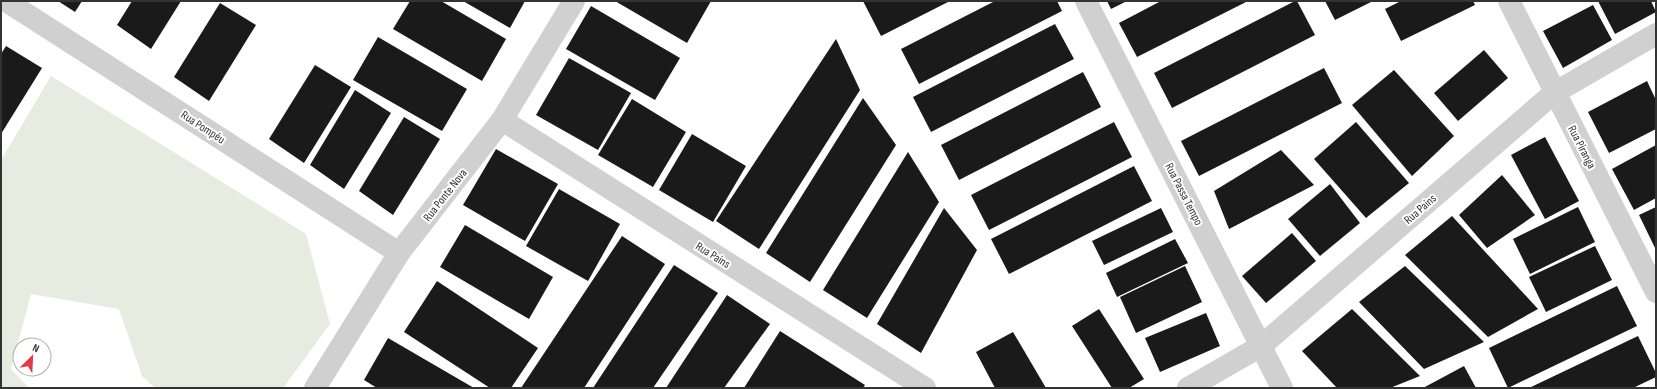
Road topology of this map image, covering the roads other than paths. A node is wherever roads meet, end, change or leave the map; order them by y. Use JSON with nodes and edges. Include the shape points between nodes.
{"nodes":[{"id":1,"x":6,"y":1,"type":"edge"},
{"id":2,"x":574,"y":1,"type":"edge"},
{"id":3,"x":1086,"y":1,"type":"edge"},
{"id":4,"x":1509,"y":1,"type":"edge"},
{"id":5,"x":1656,"y":34,"type":"edge"},
{"id":6,"x":1554,"y":93,"type":"junction"},
{"id":7,"x":502,"y":120,"type":"junction"},
{"id":8,"x":399,"y":253,"type":"junction"},
{"id":9,"x":1656,"y":292,"type":"edge"},
{"id":10,"x":1262,"y":346,"type":"junction"},
{"id":11,"x":897,"y":381,"type":"edge"},
{"id":12,"x":315,"y":388,"type":"edge"},
{"id":13,"x":925,"y":388,"type":"edge"},
{"id":14,"x":1188,"y":388,"type":"edge"},
{"id":15,"x":1282,"y":388,"type":"edge"}],
"edges":[{"from":1,"to":8,"type":"street","name":"Rua Pompéu"},
{"from":2,"to":7,"type":"street","name":"Rua Ponte Nova"},
{"from":3,"to":10,"type":"street","name":"Rua Passa Tempo"},
{"from":4,"to":6,"type":"street","name":"Rua Piranga"},
{"from":5,"to":6,"type":"street","name":"Rua Pains"},
{"from":6,"to":9,"type":"street","name":"Rua Piranga"},
{"from":6,"to":10,"type":"street","name":"Rua Pains"},
{"from":7,"to":8,"type":"street","name":"Rua Ponte Nova"},
{"from":7,"to":11,"type":"street","name":"Rua Pains"},
{"from":8,"to":12,"type":"street","name":"Rua Ponte Nova"},
{"from":10,"to":14,"type":"street","name":"Rua Pains"},
{"from":10,"to":15,"type":"street","name":"Rua Passa Tempo"},
{"from":11,"to":13,"type":"street","name":"Rua Pains"}]}
